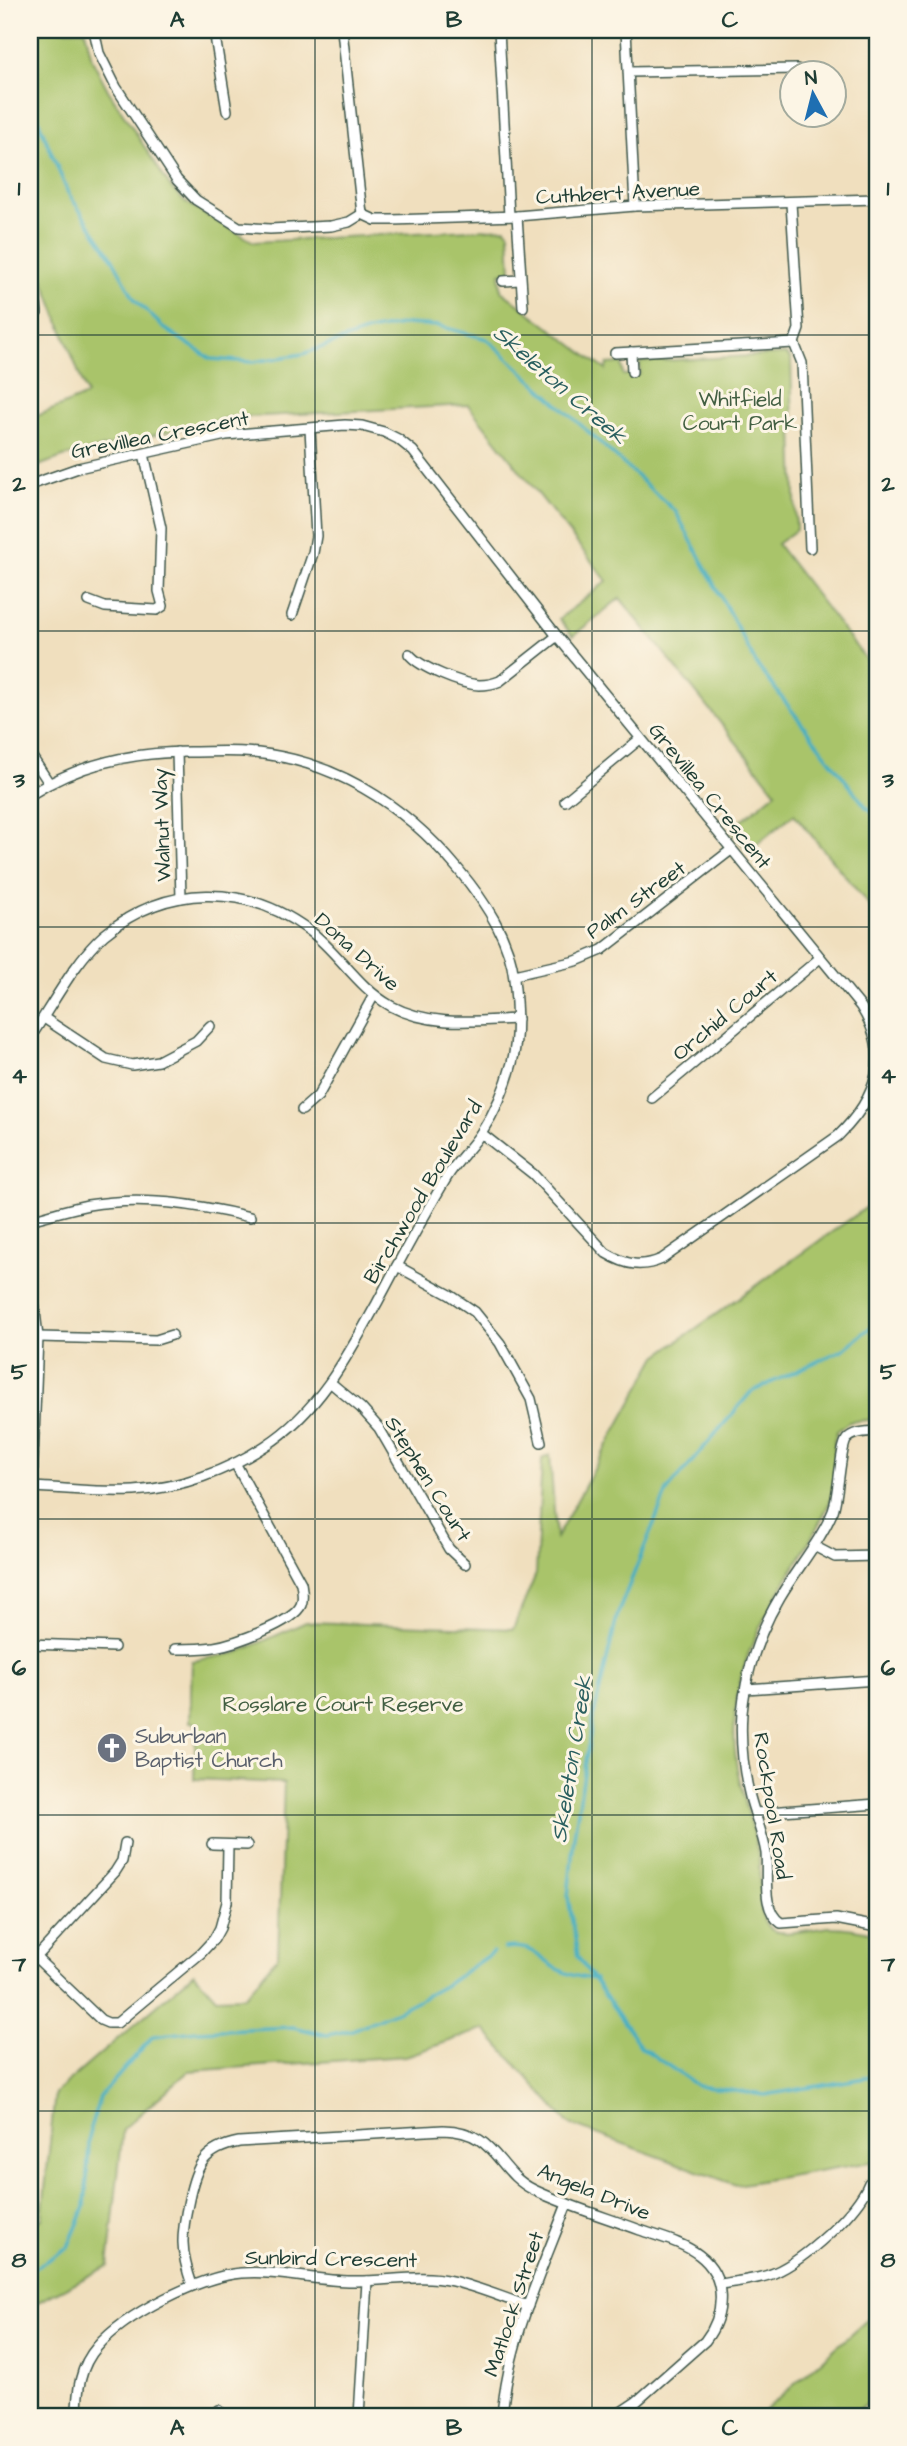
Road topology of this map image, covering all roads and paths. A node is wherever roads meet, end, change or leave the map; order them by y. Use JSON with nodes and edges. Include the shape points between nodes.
{"nodes":[{"id":1,"x":94,"y":30,"type":"edge"},
{"id":2,"x":214,"y":30,"type":"edge"},
{"id":3,"x":342,"y":30,"type":"edge"},
{"id":4,"x":499,"y":30,"type":"edge"},
{"id":5,"x":626,"y":30,"type":"edge"},
{"id":6,"x":778,"y":69,"type":"edge"},
{"id":7,"x":629,"y":72,"type":"junction"},
{"id":8,"x":226,"y":111,"type":"dead end"},
{"id":9,"x":877,"y":199,"type":"edge"},
{"id":10,"x":791,"y":204,"type":"junction"},
{"id":11,"x":635,"y":206,"type":"junction"},
{"id":12,"x":362,"y":214,"type":"junction"},
{"id":13,"x":513,"y":216,"type":"junction"},
{"id":14,"x":30,"y":276,"type":"edge"},
{"id":15,"x":520,"y":280,"type":"junction"},
{"id":16,"x":503,"y":281,"type":"dead end"},
{"id":17,"x":523,"y":307,"type":"dead end"},
{"id":18,"x":37,"y":313,"type":"dead end"},
{"id":19,"x":794,"y":343,"type":"junction"},
{"id":20,"x":631,"y":352,"type":"junction"},
{"id":21,"x":615,"y":354,"type":"dead end"},
{"id":22,"x":632,"y":372,"type":"dead end"},
{"id":23,"x":310,"y":429,"type":"junction"},
{"id":24,"x":144,"y":454,"type":"junction"},
{"id":25,"x":30,"y":485,"type":"edge"},
{"id":26,"x":810,"y":548,"type":"dead end"},
{"id":27,"x":89,"y":601,"type":"dead end"},
{"id":28,"x":292,"y":615,"type":"dead end"},
{"id":29,"x":557,"y":636,"type":"junction"},
{"id":30,"x":409,"y":654,"type":"dead end"},
{"id":31,"x":640,"y":739,"type":"junction"},
{"id":32,"x":177,"y":752,"type":"junction"},
{"id":33,"x":30,"y":754,"type":"edge"},
{"id":34,"x":49,"y":782,"type":"junction"},
{"id":35,"x":30,"y":795,"type":"edge"},
{"id":36,"x":565,"y":801,"type":"dead end"},
{"id":37,"x":731,"y":850,"type":"junction"},
{"id":38,"x":181,"y":898,"type":"junction"},
{"id":39,"x":820,"y":958,"type":"junction"},
{"id":40,"x":514,"y":975,"type":"junction"},
{"id":41,"x":374,"y":995,"type":"junction"},
{"id":42,"x":44,"y":1018,"type":"junction"},
{"id":43,"x":517,"y":1019,"type":"junction"},
{"id":44,"x":210,"y":1026,"type":"dead end"},
{"id":45,"x":30,"y":1038,"type":"edge"},
{"id":46,"x":652,"y":1098,"type":"dead end"},
{"id":47,"x":302,"y":1110,"type":"dead end"},
{"id":48,"x":481,"y":1133,"type":"junction"},
{"id":49,"x":250,"y":1217,"type":"dead end"},
{"id":50,"x":30,"y":1220,"type":"edge"},
{"id":51,"x":397,"y":1266,"type":"junction"},
{"id":52,"x":30,"y":1269,"type":"edge"},
{"id":53,"x":172,"y":1335,"type":"dead end"},
{"id":54,"x":38,"y":1337,"type":"junction"},
{"id":55,"x":331,"y":1383,"type":"junction"},
{"id":56,"x":877,"y":1431,"type":"edge"},
{"id":57,"x":541,"y":1442,"type":"dead end"},
{"id":58,"x":235,"y":1463,"type":"junction"},
{"id":59,"x":31,"y":1487,"type":"edge"},
{"id":60,"x":814,"y":1546,"type":"junction"},
{"id":61,"x":877,"y":1556,"type":"edge"},
{"id":62,"x":465,"y":1564,"type":"dead end"},
{"id":63,"x":30,"y":1644,"type":"edge"},
{"id":64,"x":114,"y":1647,"type":"dead end"},
{"id":65,"x":175,"y":1649,"type":"dead end"},
{"id":66,"x":877,"y":1680,"type":"edge"},
{"id":67,"x":746,"y":1689,"type":"junction"},
{"id":68,"x":877,"y":1804,"type":"edge"},
{"id":69,"x":755,"y":1813,"type":"junction"},
{"id":70,"x":125,"y":1843,"type":"dead end"},
{"id":71,"x":212,"y":1844,"type":"dead end"},
{"id":72,"x":228,"y":1845,"type":"junction"},
{"id":73,"x":247,"y":1845,"type":"dead end"},
{"id":74,"x":877,"y":1927,"type":"edge"},
{"id":75,"x":32,"y":1958,"type":"edge"},
{"id":76,"x":869,"y":2183,"type":"dead end"},
{"id":77,"x":567,"y":2204,"type":"junction"},
{"id":78,"x":367,"y":2281,"type":"junction"},
{"id":79,"x":720,"y":2284,"type":"junction"},
{"id":80,"x":191,"y":2286,"type":"junction"},
{"id":81,"x":528,"y":2306,"type":"junction"},
{"id":82,"x":77,"y":2416,"type":"edge"},
{"id":83,"x":359,"y":2416,"type":"edge"},
{"id":84,"x":502,"y":2416,"type":"edge"},
{"id":85,"x":615,"y":2416,"type":"edge"}],
"edges":[{"from":1,"to":12,"type":"street","via":[[99,53],[116,87],[177,180],[196,200],[239,227],[331,226]]},
{"from":2,"to":8,"type":"street","via":[[218,96]]},
{"from":3,"to":12,"type":"street"},
{"from":4,"to":13,"type":"street"},
{"from":5,"to":7,"type":"street"},
{"from":6,"to":7,"type":"street"},
{"from":7,"to":11,"type":"street"},
{"from":9,"to":10,"type":"street","name":"Cuthbert Avenue"},
{"from":10,"to":11,"type":"street","name":"Cuthbert Avenue"},
{"from":10,"to":19,"type":"street","via":[[799,328]]},
{"from":11,"to":13,"type":"street","name":"Cuthbert Avenue"},
{"from":12,"to":13,"type":"street","name":"Cuthbert Avenue","via":[[376,220]]},
{"from":13,"to":15,"type":"street"},
{"from":14,"to":18,"type":"street"},
{"from":15,"to":16,"type":"street"},
{"from":15,"to":17,"type":"street"},
{"from":19,"to":20,"type":"street"},
{"from":19,"to":26,"type":"street","via":[[802,363]]},
{"from":20,"to":21,"type":"street"},
{"from":20,"to":22,"type":"street"},
{"from":23,"to":24,"type":"street","name":"Grevillea Crescent","via":[[226,435]]},
{"from":23,"to":28,"type":"street","via":[[316,536]]},
{"from":23,"to":29,"type":"street","name":"Grevillea Crescent","via":[[362,426],[398,439]]},
{"from":24,"to":25,"type":"street","name":"Grevillea Crescent","via":[[78,468]]},
{"from":24,"to":27,"type":"street","via":[[161,528],[159,591],[163,606],[157,610],[105,607]]},
{"from":29,"to":30,"type":"street","via":[[490,684],[469,683],[420,664]]},
{"from":29,"to":31,"type":"street","name":"Grevillea Crescent"},
{"from":31,"to":36,"type":"street"},
{"from":31,"to":37,"type":"street","name":"Grevillea Crescent"},
{"from":32,"to":34,"type":"street","name":"Birchwood Boulevard","via":[[115,759]]},
{"from":32,"to":38,"type":"street","name":"Walnut Way"},
{"from":32,"to":40,"type":"street","name":"Birchwood Boulevard","via":[[283,757],[322,768],[384,799],[436,844],[475,889],[493,918]]},
{"from":33,"to":34,"type":"street"},
{"from":34,"to":35,"type":"street","name":"Birchwood Boulevard"},
{"from":37,"to":39,"type":"street","name":"Grevillea Crescent"},
{"from":37,"to":40,"type":"street","name":"Palm Street","via":[[602,950]]},
{"from":38,"to":41,"type":"street","name":"Dona Drive","via":[[209,895],[267,905],[313,933]]},
{"from":38,"to":42,"type":"street","name":"Dona Drive","via":[[147,908],[104,935],[85,955]]},
{"from":39,"to":46,"type":"street","name":"Orchid Court"},
{"from":39,"to":48,"type":"street","name":"Grevillea Crescent","via":[[869,1020],[874,1034],[877,1068],[869,1098],[838,1136],[662,1259],[635,1265],[606,1253],[533,1174]]},
{"from":40,"to":43,"type":"street","name":"Birchwood Boulevard"},
{"from":41,"to":43,"type":"street","name":"Dona Drive","via":[[392,1007],[435,1021]]},
{"from":41,"to":47,"type":"street","via":[[318,1096]]},
{"from":42,"to":44,"type":"street","via":[[106,1059],[132,1065],[158,1061],[196,1041]]},
{"from":42,"to":45,"type":"street","name":"Dona Drive"},
{"from":43,"to":48,"type":"street","name":"Birchwood Boulevard","via":[[512,1064]]},
{"from":48,"to":51,"type":"street","name":"Birchwood Boulevard","via":[[449,1175]]},
{"from":49,"to":50,"type":"street","via":[[198,1205],[121,1201]]},
{"from":51,"to":55,"type":"street","name":"Birchwood Boulevard"},
{"from":51,"to":57,"type":"street","via":[[475,1312],[500,1343],[531,1399]]},
{"from":52,"to":54,"type":"street"},
{"from":53,"to":54,"type":"street","via":[[156,1340]]},
{"from":54,"to":59,"type":"street"},
{"from":55,"to":58,"type":"street","name":"Birchwood Boulevard","via":[[291,1426]]},
{"from":55,"to":62,"type":"street","name":"Stephen Court","via":[[379,1428],[449,1549]]},
{"from":56,"to":60,"type":"street","name":"Rockpool Road","via":[[853,1434],[844,1442],[836,1499]]},
{"from":58,"to":59,"type":"street","name":"Birchwood Boulevard","via":[[184,1482],[133,1491]]},
{"from":58,"to":65,"type":"street","via":[[301,1583],[301,1605],[292,1616],[226,1645]]},
{"from":60,"to":61,"type":"street","via":[[835,1557]]},
{"from":60,"to":67,"type":"street","name":"Rockpool Road","via":[[770,1614]]},
{"from":63,"to":64,"type":"street"},
{"from":66,"to":67,"type":"street"},
{"from":67,"to":69,"type":"street","name":"Rockpool Road","via":[[741,1746]]},
{"from":68,"to":69,"type":"street"},
{"from":69,"to":74,"type":"street","name":"Rockpool Road","via":[[766,1856],[770,1909],[776,1919],[784,1923],[847,1919]]},
{"from":70,"to":75,"type":"street","via":[[115,1872]]},
{"from":71,"to":72,"type":"street"},
{"from":72,"to":73,"type":"street"},
{"from":72,"to":75,"type":"street","via":[[227,1902],[214,1939],[117,2023],[101,2020]]},
{"from":76,"to":79,"type":"street","via":[[855,2208],[802,2257],[770,2274]]},
{"from":77,"to":79,"type":"street","name":"Angela Drive","via":[[683,2245],[701,2257]]},
{"from":77,"to":80,"type":"street","name":"Angela Drive","via":[[530,2188],[483,2141],[465,2132],[226,2144],[205,2157],[192,2183],[182,2244]]},
{"from":77,"to":81,"type":"street","name":"Matlock Street"},
{"from":78,"to":80,"type":"street","name":"Sunbird Crescent","via":[[258,2272],[219,2276]]},
{"from":78,"to":81,"type":"street","name":"Sunbird Crescent","via":[[451,2280]]},
{"from":78,"to":83,"type":"street"},
{"from":79,"to":85,"type":"street","via":[[720,2311],[705,2341]]},
{"from":80,"to":82,"type":"street","name":"Sunbird Crescent","via":[[139,2314],[96,2347],[79,2384]]},
{"from":81,"to":84,"type":"street","name":"Matlock Street"}]}
